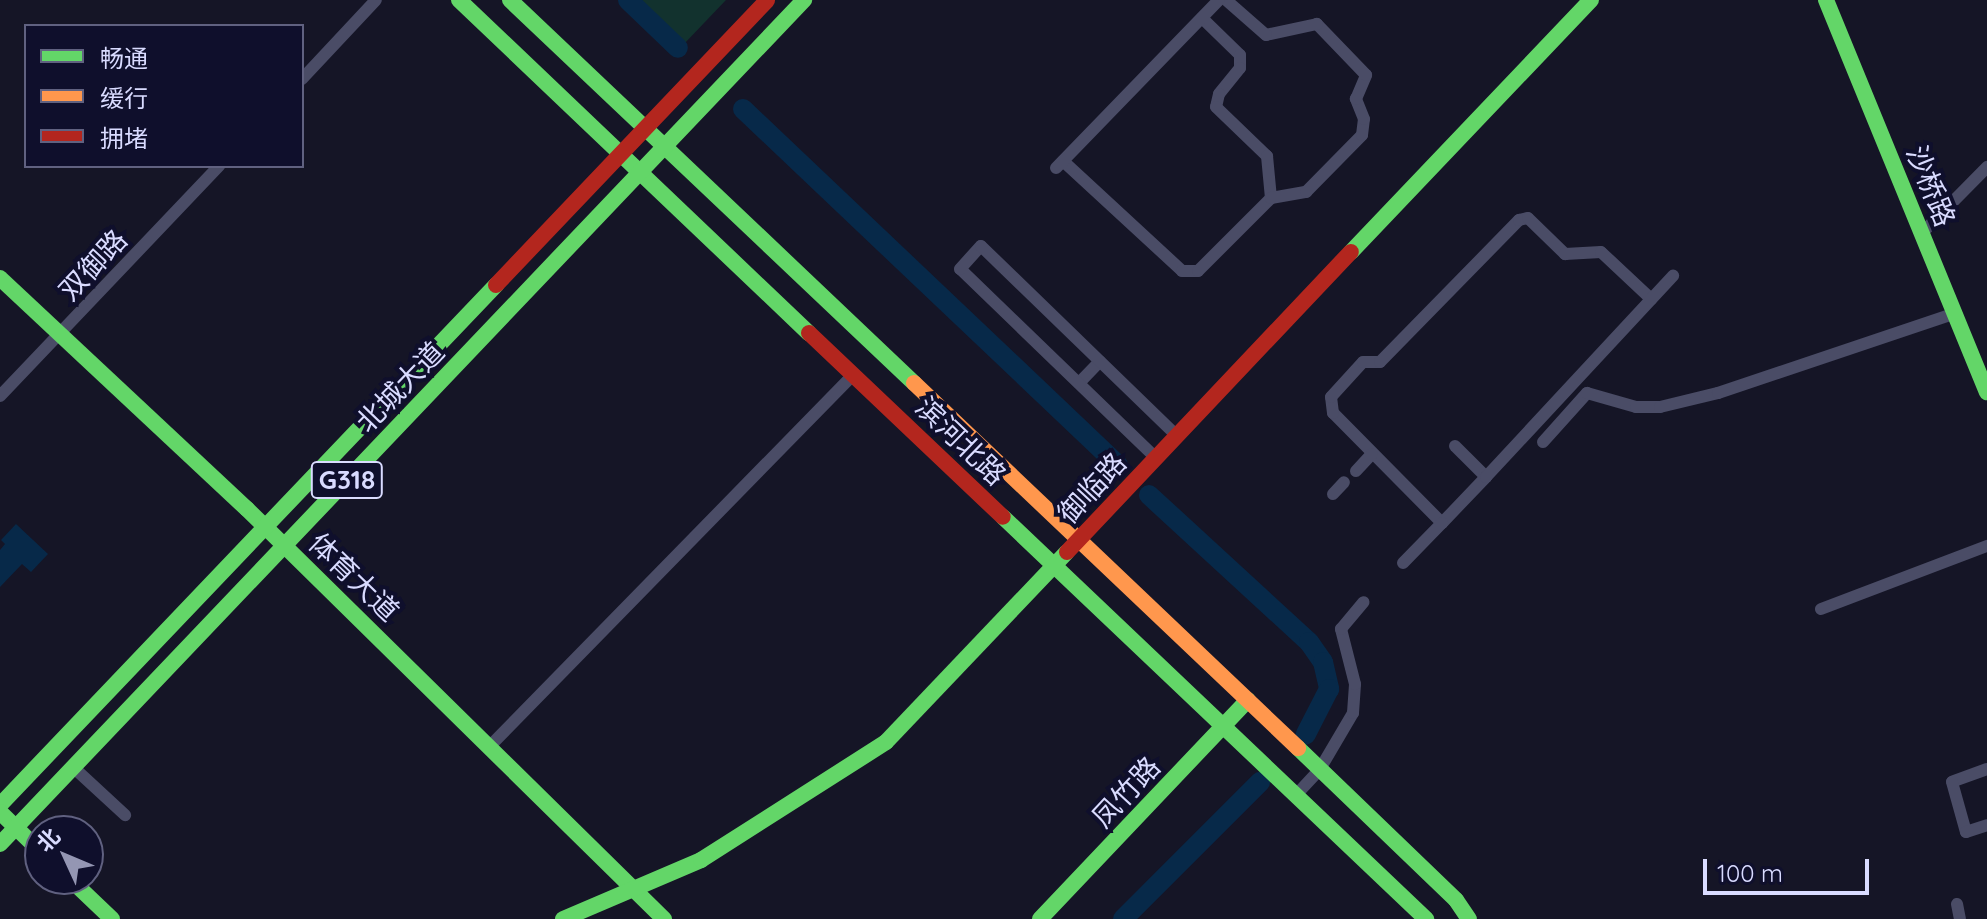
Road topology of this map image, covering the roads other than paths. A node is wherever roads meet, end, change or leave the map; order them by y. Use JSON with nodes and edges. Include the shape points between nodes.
{"nodes":[{"id":1,"x":376,"y":0,"type":"edge"},
{"id":2,"x":459,"y":0,"type":"edge"},
{"id":3,"x":510,"y":0,"type":"edge"},
{"id":4,"x":767,"y":0,"type":"edge"},
{"id":5,"x":804,"y":0,"type":"edge"},
{"id":6,"x":1219,"y":0,"type":"edge"},
{"id":7,"x":1226,"y":0,"type":"edge"},
{"id":8,"x":1591,"y":0,"type":"edge"},
{"id":9,"x":1826,"y":0,"type":"edge"},
{"id":10,"x":1202,"y":18,"type":"junction"},
{"id":11,"x":304,"y":77,"type":"edge"},
{"id":12,"x":644,"y":129,"type":"junction"},
{"id":13,"x":664,"y":148,"type":"junction"},
{"id":14,"x":621,"y":153,"type":"junction"},
{"id":15,"x":1987,"y":167,"type":"edge"},
{"id":16,"x":217,"y":168,"type":"edge"},
{"id":17,"x":640,"y":173,"type":"junction"},
{"id":18,"x":1271,"y":198,"type":"junction"},
{"id":19,"x":1922,"y":233,"type":"junction"},
{"id":20,"x":1673,"y":276,"type":"dead end"},
{"id":21,"x":0,"y":278,"type":"edge"},
{"id":22,"x":1651,"y":299,"type":"junction"},
{"id":23,"x":1956,"y":313,"type":"junction"},
{"id":24,"x":59,"y":336,"type":"junction"},
{"id":25,"x":1100,"y":361,"type":"junction"},
{"id":26,"x":853,"y":375,"type":"junction"},
{"id":27,"x":1079,"y":383,"type":"junction"},
{"id":28,"x":1987,"y":392,"type":"edge"},
{"id":29,"x":0,"y":396,"type":"edge"},
{"id":30,"x":1177,"y":436,"type":"junction"},
{"id":31,"x":1543,"y":442,"type":"dead end"},
{"id":32,"x":1455,"y":446,"type":"dead end"},
{"id":33,"x":1372,"y":454,"type":"junction"},
{"id":34,"x":1155,"y":459,"type":"junction"},
{"id":35,"x":1356,"y":471,"type":"dead end"},
{"id":36,"x":1486,"y":477,"type":"junction"},
{"id":37,"x":1344,"y":482,"type":"dead end"},
{"id":38,"x":1333,"y":494,"type":"dead end"},
{"id":39,"x":1442,"y":523,"type":"junction"},
{"id":40,"x":265,"y":526,"type":"junction"},
{"id":41,"x":1079,"y":540,"type":"junction"},
{"id":42,"x":284,"y":546,"type":"junction"},
{"id":43,"x":1987,"y":546,"type":"edge"},
{"id":44,"x":1403,"y":563,"type":"dead end"},
{"id":45,"x":1054,"y":566,"type":"junction"},
{"id":46,"x":1364,"y":602,"type":"dead end"},
{"id":47,"x":1821,"y":609,"type":"dead end"},
{"id":48,"x":1248,"y":700,"type":"junction"},
{"id":49,"x":1223,"y":727,"type":"junction"},
{"id":50,"x":491,"y":745,"type":"junction"},
{"id":51,"x":73,"y":767,"type":"junction"},
{"id":52,"x":1318,"y":767,"type":"junction"},
{"id":53,"x":1987,"y":769,"type":"edge"},
{"id":54,"x":1294,"y":793,"type":"junction"},
{"id":55,"x":0,"y":805,"type":"edge"},
{"id":56,"x":0,"y":812,"type":"edge"},
{"id":57,"x":125,"y":815,"type":"dead end"},
{"id":58,"x":1987,"y":825,"type":"edge"},
{"id":59,"x":16,"y":828,"type":"junction"},
{"id":60,"x":24,"y":836,"type":"edge"},
{"id":61,"x":0,"y":844,"type":"edge"},
{"id":62,"x":634,"y":885,"type":"junction"},
{"id":63,"x":87,"y":895,"type":"edge"},
{"id":64,"x":1957,"y":904,"type":"dead end"},
{"id":65,"x":112,"y":919,"type":"edge"},
{"id":66,"x":563,"y":919,"type":"edge"},
{"id":67,"x":664,"y":919,"type":"edge"},
{"id":68,"x":1040,"y":919,"type":"edge"},
{"id":69,"x":1426,"y":919,"type":"edge"},
{"id":70,"x":1469,"y":919,"type":"edge"},
{"id":71,"x":1960,"y":919,"type":"edge"}],
"edges":[{"from":1,"to":11,"type":"street"},
{"from":2,"to":14,"type":"main road","name":"滨河北路"},
{"from":3,"to":12,"type":"main road","name":"滨河北路"},
{"from":4,"to":12,"type":"main road","name":"北城大道","number":"G318"},
{"from":5,"to":13,"type":"main road","name":"北城大道","number":"G318"},
{"from":6,"to":10,"type":"street"},
{"from":7,"to":18,"type":"street","via":[[1266,35],[1317,24],[1366,75],[1356,99],[1364,119],[1362,135],[1306,192]]},
{"from":8,"to":30,"type":"main road","name":"御临路"},
{"from":9,"to":19,"type":"main road","name":"沙桥路"},
{"from":10,"to":18,"type":"street","via":[[1240,55],[1240,68],[1219,94],[1216,107],[1267,156]]},
{"from":10,"to":18,"type":"street","via":[[1060,164],[1182,271],[1198,271],[1209,262]]},
{"from":12,"to":13,"type":"main road","name":"滨河北路"},
{"from":12,"to":14,"type":"main road","name":"北城大道","number":"G318"},
{"from":13,"to":17,"type":"main road","name":"北城大道","number":"G318"},
{"from":13,"to":41,"type":"main road","name":"滨河北路"},
{"from":14,"to":17,"type":"main road","name":"滨河北路"},
{"from":14,"to":40,"type":"main road","name":"北城大道","number":"G318"},
{"from":15,"to":19,"type":"street"},
{"from":16,"to":24,"type":"street","name":"双御路"},
{"from":17,"to":26,"type":"main road","name":"滨河北路"},
{"from":17,"to":42,"type":"main road","name":"北城大道","number":"G318"},
{"from":19,"to":23,"type":"main road","name":"沙桥路"},
{"from":20,"to":22,"type":"street"},
{"from":21,"to":24,"type":"main road","name":"体育大道"},
{"from":22,"to":33,"type":"street","via":[[1601,252],[1565,254],[1528,218],[1519,220],[1380,362],[1363,362],[1335,390],[1333,413]]},
{"from":22,"to":36,"type":"street"},
{"from":23,"to":28,"type":"main road","name":"沙桥路"},
{"from":23,"to":31,"type":"street","via":[[1718,393],[1660,407],[1636,407],[1587,393]]},
{"from":24,"to":29,"type":"street","name":"双御路"},
{"from":24,"to":40,"type":"main road","name":"体育大道"},
{"from":25,"to":27,"type":"street"},
{"from":25,"to":27,"type":"street","via":[[981,246],[960,269]]},
{"from":25,"to":30,"type":"street"},
{"from":26,"to":45,"type":"main road","name":"滨河北路"},
{"from":26,"to":50,"type":"street"},
{"from":27,"to":34,"type":"street"},
{"from":30,"to":34,"type":"main road","name":"御临路"},
{"from":32,"to":36,"type":"street"},
{"from":33,"to":35,"type":"street"},
{"from":33,"to":39,"type":"street"},
{"from":34,"to":41,"type":"main road","name":"御临路"},
{"from":36,"to":39,"type":"street"},
{"from":37,"to":38,"type":"street"},
{"from":39,"to":44,"type":"street"},
{"from":40,"to":42,"type":"main road","name":"体育大道"},
{"from":40,"to":55,"type":"main road","name":"北城大道","number":"G318"},
{"from":41,"to":45,"type":"main road","name":"御临路"},
{"from":41,"to":48,"type":"main road","name":"滨河北路"},
{"from":42,"to":50,"type":"main road","name":"体育大道"},
{"from":42,"to":51,"type":"main road","name":"北城大道","number":"G318"},
{"from":43,"to":47,"type":"street"},
{"from":45,"to":49,"type":"main road","name":"滨河北路"},
{"from":45,"to":62,"type":"main road","name":"御临路","via":[[875,750],[701,860]]},
{"from":46,"to":52,"type":"street","via":[[1341,629],[1355,684],[1353,713]]},
{"from":48,"to":49,"type":"main road","name":"凤竹路"},
{"from":48,"to":52,"type":"main road","name":"滨河北路"},
{"from":49,"to":54,"type":"main road","name":"滨河北路"},
{"from":49,"to":68,"type":"main road","name":"凤竹路"},
{"from":50,"to":62,"type":"main road","name":"体育大道"},
{"from":51,"to":57,"type":"street"},
{"from":51,"to":59,"type":"main road","name":"北城大道","number":"G318"},
{"from":52,"to":54,"type":"street"},
{"from":52,"to":70,"type":"main road","name":"滨河北路","via":[[1456,900]]},
{"from":53,"to":58,"type":"street","via":[[1952,782],[1966,832]]},
{"from":54,"to":69,"type":"main road","name":"滨河北路"},
{"from":56,"to":59,"type":"main road"},
{"from":59,"to":60,"type":"main road"},
{"from":59,"to":61,"type":"main road","name":"北城大道","number":"G318"},
{"from":62,"to":66,"type":"main road","name":"御临路"},
{"from":62,"to":67,"type":"main road","name":"体育大道"},
{"from":63,"to":65,"type":"main road"},
{"from":64,"to":71,"type":"street"}]}
